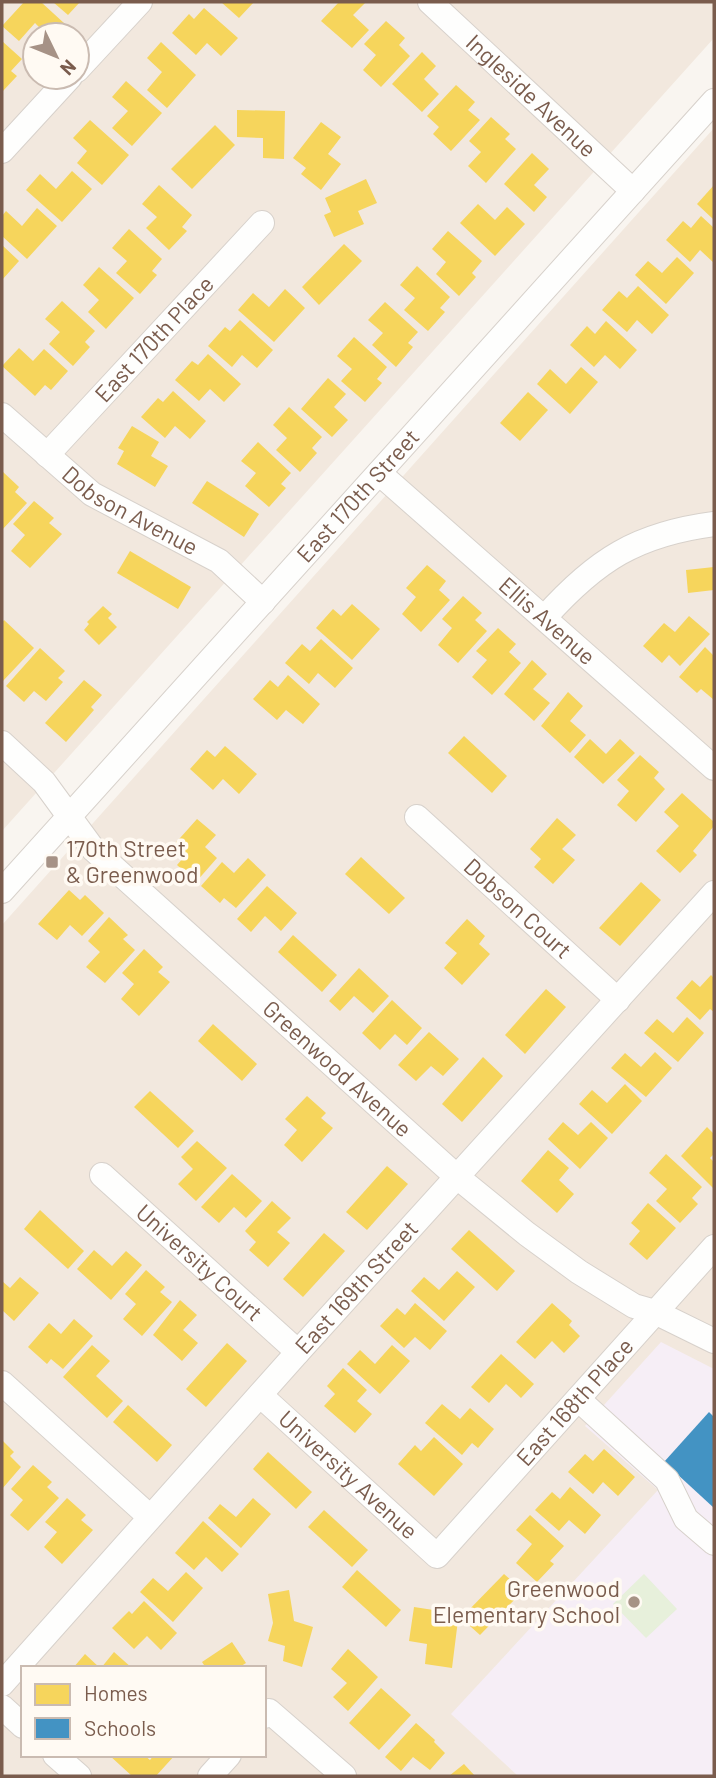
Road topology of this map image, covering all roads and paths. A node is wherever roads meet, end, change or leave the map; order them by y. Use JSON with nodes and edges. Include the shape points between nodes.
{"nodes":[{"id":1,"x":141,"y":2,"type":"edge"},
{"id":2,"x":430,"y":2,"type":"edge"},
{"id":3,"x":91,"y":55,"type":"edge"},
{"id":4,"x":57,"y":91,"type":"edge"},
{"id":5,"x":714,"y":102,"type":"edge"},
{"id":6,"x":2,"y":151,"type":"edge"},
{"id":7,"x":633,"y":191,"type":"junction"},
{"id":8,"x":262,"y":223,"type":"dead end"},
{"id":9,"x":2,"y":415,"type":"edge"},
{"id":10,"x":47,"y":455,"type":"junction"},
{"id":11,"x":379,"y":473,"type":"junction"},
{"id":12,"x":714,"y":524,"type":"edge"},
{"id":13,"x":263,"y":602,"type":"junction"},
{"id":14,"x":545,"y":617,"type":"junction"},
{"id":15,"x":2,"y":743,"type":"edge"},
{"id":16,"x":714,"y":768,"type":"edge"},
{"id":17,"x":70,"y":816,"type":"junction"},
{"id":18,"x":417,"y":817,"type":"dead end"},
{"id":19,"x":2,"y":891,"type":"edge"},
{"id":20,"x":714,"y":893,"type":"edge"},
{"id":21,"x":618,"y":1000,"type":"junction"},
{"id":22,"x":102,"y":1175,"type":"dead end"},
{"id":23,"x":456,"y":1176,"type":"junction"},
{"id":24,"x":714,"y":1247,"type":"edge"},
{"id":25,"x":655,"y":1312,"type":"junction"},
{"id":26,"x":714,"y":1341,"type":"edge"},
{"id":27,"x":298,"y":1352,"type":"junction"},
{"id":28,"x":2,"y":1383,"type":"edge"},
{"id":29,"x":260,"y":1395,"type":"junction"},
{"id":30,"x":578,"y":1399,"type":"junction"},
{"id":31,"x":150,"y":1517,"type":"junction"},
{"id":32,"x":714,"y":1543,"type":"edge"},
{"id":33,"x":437,"y":1556,"type":"joint"},
{"id":34,"x":2,"y":1684,"type":"edge"},
{"id":35,"x":2,"y":1707,"type":"edge"},
{"id":36,"x":267,"y":1713,"type":"edge"},
{"id":37,"x":21,"y":1724,"type":"edge"},
{"id":38,"x":57,"y":1757,"type":"edge"},
{"id":39,"x":227,"y":1757,"type":"edge"},
{"id":40,"x":79,"y":1776,"type":"edge"},
{"id":41,"x":210,"y":1776,"type":"edge"},
{"id":42,"x":344,"y":1776,"type":"edge"}],
"edges":[{"from":1,"to":3,"type":"street"},
{"from":2,"to":7,"type":"street","name":"Ingleside Avenue"},
{"from":4,"to":6,"type":"street"},
{"from":5,"to":7,"type":"street","name":"East 170th Street"},
{"from":7,"to":11,"type":"street","name":"East 170th Street"},
{"from":8,"to":10,"type":"street","name":"East 170th Place"},
{"from":9,"to":10,"type":"street","name":"Dobson Avenue"},
{"from":10,"to":13,"type":"street","name":"Dobson Avenue","via":[[92,494],[219,561]]},
{"from":11,"to":13,"type":"street","name":"East 170th Street"},
{"from":11,"to":14,"type":"street","name":"Ellis Avenue"},
{"from":12,"to":14,"type":"street","via":[[635,543],[592,570]]},
{"from":13,"to":17,"type":"street","name":"East 170th Street"},
{"from":14,"to":16,"type":"street","name":"Ellis Avenue"},
{"from":15,"to":17,"type":"street","name":"Greenwood Avenue","via":[[44,782]]},
{"from":17,"to":19,"type":"street","name":"East 170th Street"},
{"from":17,"to":23,"type":"street","name":"Greenwood Avenue","via":[[93,849]]},
{"from":18,"to":21,"type":"street","name":"Dobson Court"},
{"from":20,"to":21,"type":"street","name":"East 169th Street"},
{"from":21,"to":23,"type":"street","name":"East 169th Street"},
{"from":22,"to":27,"type":"street","name":"University Court"},
{"from":23,"to":25,"type":"street","name":"Greenwood Avenue","via":[[579,1272],[634,1306]]},
{"from":23,"to":27,"type":"street","name":"East 169th Street"},
{"from":24,"to":25,"type":"street","name":"East 168th Place"},
{"from":25,"to":26,"type":"street","name":"Greenwood Avenue"},
{"from":25,"to":30,"type":"street","name":"East 168th Place"},
{"from":27,"to":29,"type":"street","name":"East 169th Street"},
{"from":28,"to":31,"type":"street"},
{"from":29,"to":31,"type":"street","name":"East 169th Street"},
{"from":29,"to":33,"type":"street","name":"University Avenue"},
{"from":30,"to":32,"type":"street","via":[[667,1480],[686,1519]]},
{"from":30,"to":33,"type":"street","name":"East 168th Place"},
{"from":31,"to":34,"type":"street","name":"East 169th Street"},
{"from":35,"to":37,"type":"street"},
{"from":36,"to":42,"type":"street"},
{"from":38,"to":40,"type":"street"},
{"from":39,"to":41,"type":"street"}]}
